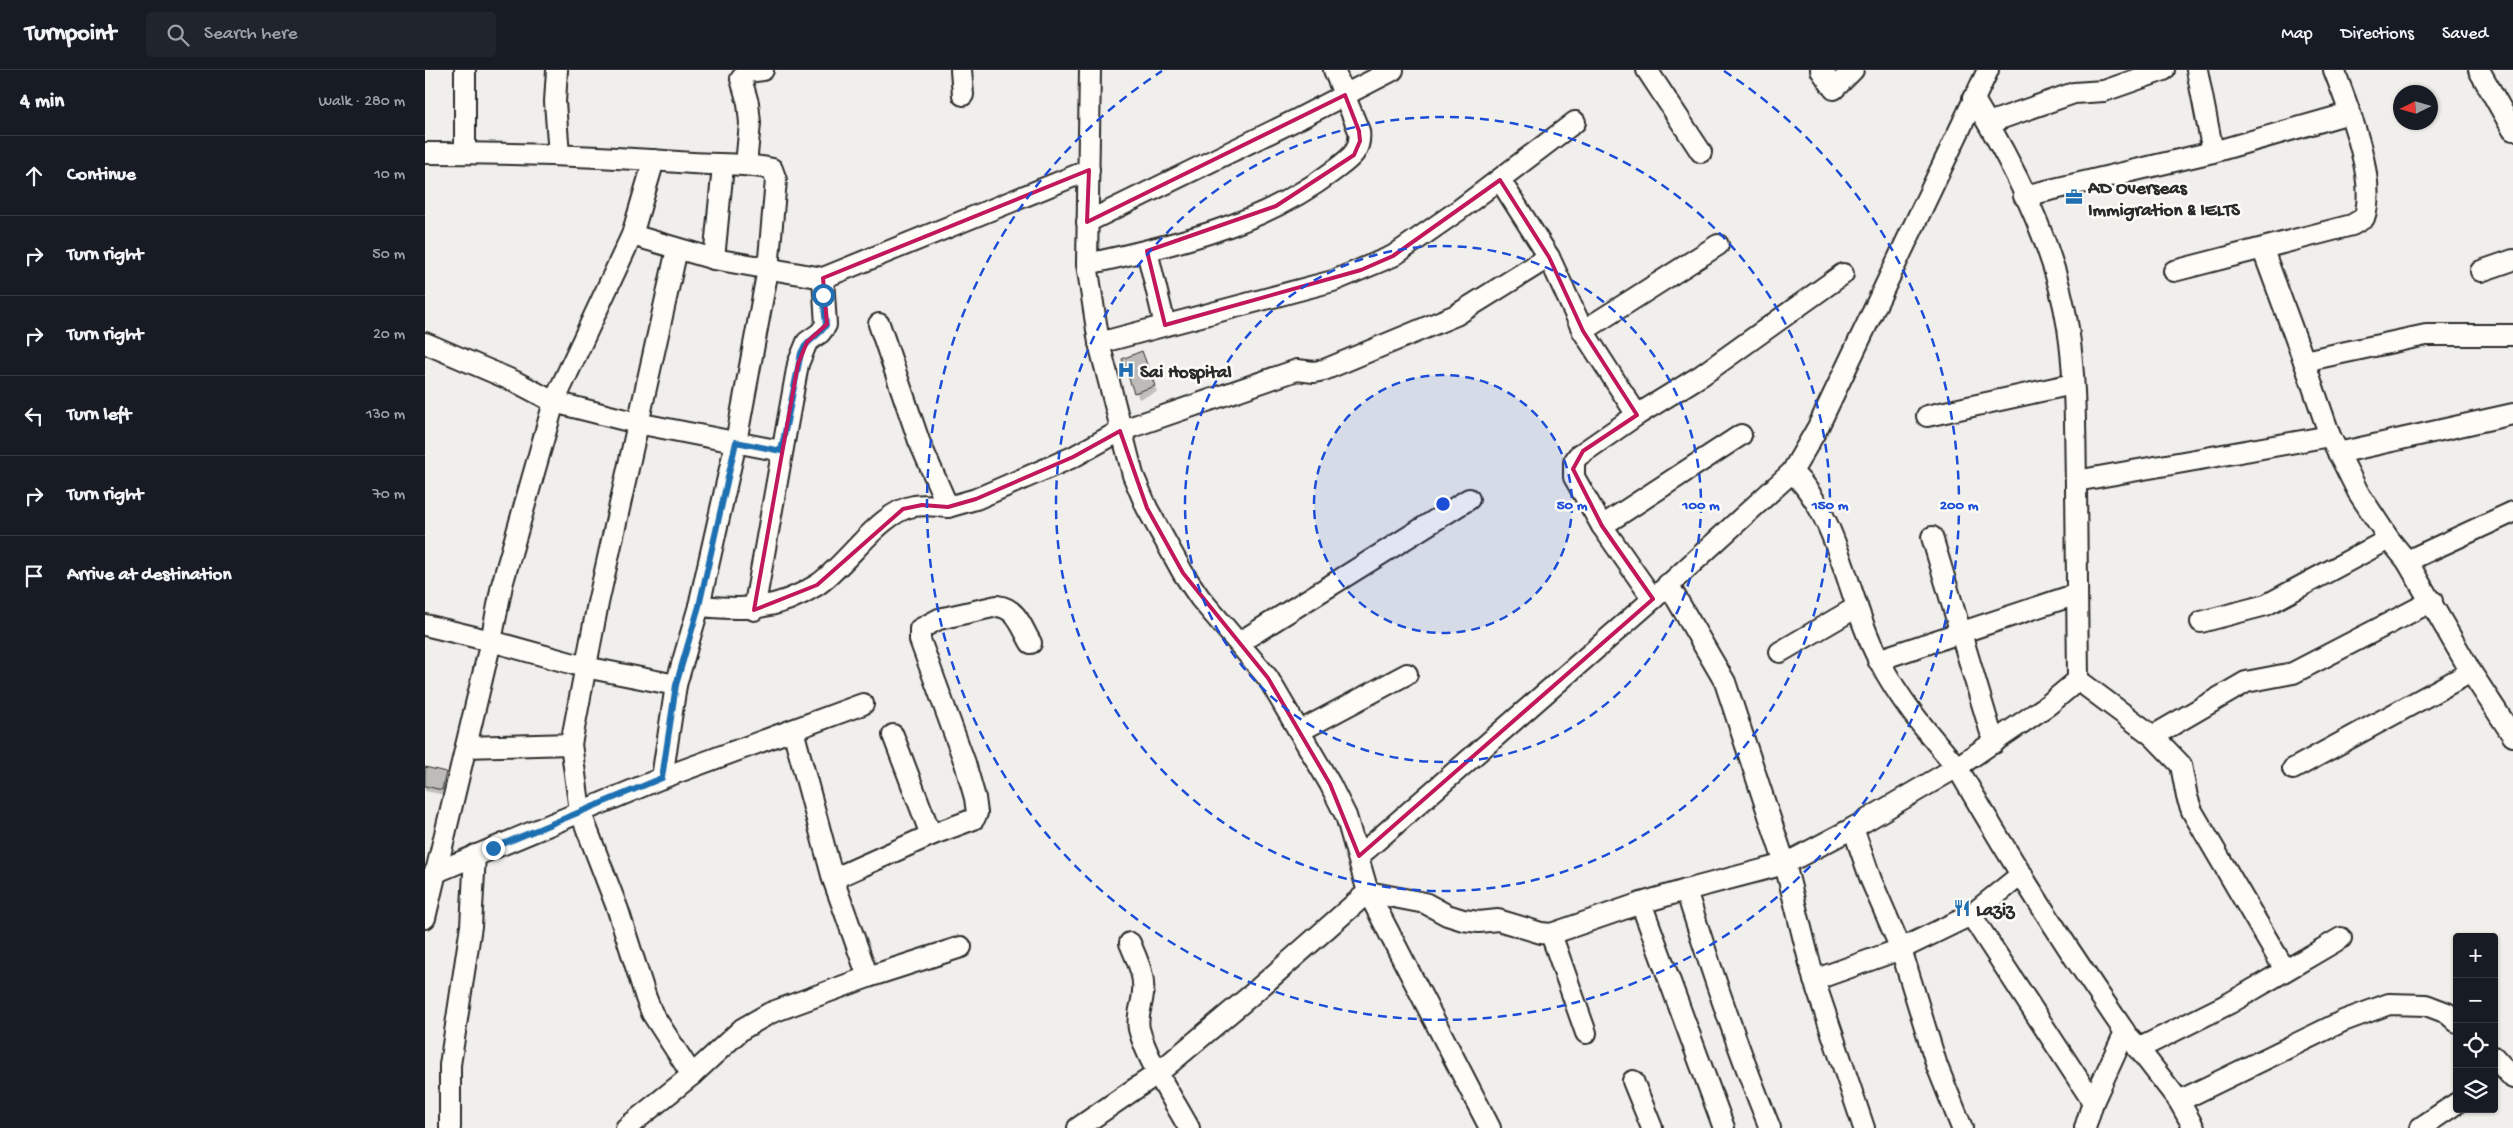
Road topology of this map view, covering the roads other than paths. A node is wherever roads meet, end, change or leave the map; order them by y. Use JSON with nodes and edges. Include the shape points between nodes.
{"nodes":[{"id":1,"x":465,"y":70,"type":"edge"},
{"id":2,"x":557,"y":70,"type":"edge"},
{"id":3,"x":763,"y":70,"type":"edge"},
{"id":4,"x":961,"y":70,"type":"edge"},
{"id":5,"x":1090,"y":70,"type":"edge"},
{"id":6,"x":1333,"y":70,"type":"edge"},
{"id":7,"x":1393,"y":70,"type":"edge"},
{"id":8,"x":1647,"y":70,"type":"edge"},
{"id":9,"x":1821,"y":70,"type":"edge"},
{"id":10,"x":1853,"y":70,"type":"edge"},
{"id":11,"x":1988,"y":70,"type":"edge"},
{"id":12,"x":2164,"y":70,"type":"edge"},
{"id":13,"x":2197,"y":70,"type":"edge"},
{"id":14,"x":2334,"y":70,"type":"edge"},
{"id":15,"x":2479,"y":70,"type":"edge"},
{"id":16,"x":963,"y":94,"type":"dead end"},
{"id":17,"x":1345,"y":95,"type":"junction"},
{"id":18,"x":1973,"y":98,"type":"junction"},
{"id":19,"x":2350,"y":113,"type":"junction"},
{"id":20,"x":1575,"y":122,"type":"dead end"},
{"id":21,"x":1988,"y":123,"type":"junction"},
{"id":22,"x":2513,"y":130,"type":"edge"},
{"id":23,"x":1701,"y":152,"type":"dead end"},
{"id":24,"x":2213,"y":152,"type":"junction"},
{"id":25,"x":425,"y":153,"type":"edge"},
{"id":26,"x":465,"y":153,"type":"junction"},
{"id":27,"x":559,"y":156,"type":"junction"},
{"id":28,"x":653,"y":160,"type":"junction"},
{"id":29,"x":723,"y":166,"type":"junction"},
{"id":30,"x":746,"y":166,"type":"junction"},
{"id":31,"x":1089,"y":170,"type":"junction"},
{"id":32,"x":1499,"y":180,"type":"junction"},
{"id":33,"x":2024,"y":196,"type":"junction"},
{"id":34,"x":1087,"y":222,"type":"junction"},
{"id":35,"x":632,"y":235,"type":"junction"},
{"id":36,"x":1718,"y":245,"type":"dead end"},
{"id":37,"x":677,"y":249,"type":"junction"},
{"id":38,"x":2263,"y":250,"type":"junction"},
{"id":39,"x":1147,"y":251,"type":"junction"},
{"id":40,"x":1549,"y":257,"type":"junction"},
{"id":41,"x":715,"y":259,"type":"junction"},
{"id":42,"x":2513,"y":260,"type":"edge"},
{"id":43,"x":1087,"y":264,"type":"junction"},
{"id":44,"x":768,"y":269,"type":"junction"},
{"id":45,"x":2174,"y":271,"type":"dead end"},
{"id":46,"x":2481,"y":271,"type":"dead end"},
{"id":47,"x":1843,"y":274,"type":"dead end"},
{"id":48,"x":823,"y":278,"type":"junction"},
{"id":49,"x":879,"y":324,"type":"dead end"},
{"id":50,"x":1165,"y":325,"type":"junction"},
{"id":51,"x":1583,"y":331,"type":"junction"},
{"id":52,"x":2513,"y":335,"type":"edge"},
{"id":53,"x":425,"y":342,"type":"edge"},
{"id":54,"x":1099,"y":343,"type":"junction"},
{"id":55,"x":2304,"y":361,"type":"junction"},
{"id":56,"x":2073,"y":384,"type":"junction"},
{"id":57,"x":554,"y":402,"type":"junction"},
{"id":58,"x":2513,"y":414,"type":"edge"},
{"id":59,"x":1637,"y":415,"type":"junction"},
{"id":60,"x":1927,"y":416,"type":"dead end"},
{"id":61,"x":637,"y":423,"type":"junction"},
{"id":62,"x":1120,"y":431,"type":"junction"},
{"id":63,"x":1741,"y":434,"type":"dead end"},
{"id":64,"x":736,"y":442,"type":"junction"},
{"id":65,"x":2334,"y":445,"type":"junction"},
{"id":66,"x":781,"y":451,"type":"junction"},
{"id":67,"x":1792,"y":472,"type":"junction"},
{"id":68,"x":2076,"y":481,"type":"junction"},
{"id":69,"x":1469,"y":499,"type":"dead end"},
{"id":70,"x":948,"y":507,"type":"junction"},
{"id":71,"x":2513,"y":512,"type":"edge"},
{"id":72,"x":1602,"y":526,"type":"junction"},
{"id":73,"x":1932,"y":538,"type":"dead end"},
{"id":74,"x":2389,"y":539,"type":"junction"},
{"id":75,"x":2407,"y":561,"type":"junction"},
{"id":76,"x":1668,"y":584,"type":"junction"},
{"id":77,"x":2077,"y":594,"type":"junction"},
{"id":78,"x":1653,"y":599,"type":"junction"},
{"id":79,"x":2432,"y":601,"type":"junction"},
{"id":80,"x":699,"y":606,"type":"junction"},
{"id":81,"x":1857,"y":607,"type":"junction"},
{"id":82,"x":754,"y":610,"type":"junction"},
{"id":83,"x":2201,"y":622,"type":"dead end"},
{"id":84,"x":425,"y":625,"type":"edge"},
{"id":85,"x":1961,"y":632,"type":"junction"},
{"id":86,"x":491,"y":641,"type":"junction"},
{"id":87,"x":1240,"y":642,"type":"junction"},
{"id":88,"x":1031,"y":643,"type":"dead end"},
{"id":89,"x":1780,"y":652,"type":"dead end"},
{"id":90,"x":1878,"y":660,"type":"junction"},
{"id":91,"x":585,"y":667,"type":"junction"},
{"id":92,"x":2471,"y":672,"type":"junction"},
{"id":93,"x":1407,"y":674,"type":"dead end"},
{"id":94,"x":2078,"y":680,"type":"junction"},
{"id":95,"x":676,"y":685,"type":"junction"},
{"id":96,"x":863,"y":704,"type":"dead end"},
{"id":97,"x":2510,"y":723,"type":"edge"},
{"id":98,"x":793,"y":730,"type":"junction"},
{"id":99,"x":1300,"y":731,"type":"junction"},
{"id":100,"x":893,"y":735,"type":"dead end"},
{"id":101,"x":2153,"y":736,"type":"junction"},
{"id":102,"x":571,"y":744,"type":"junction"},
{"id":103,"x":1994,"y":744,"type":"junction"},
{"id":104,"x":466,"y":748,"type":"junction"},
{"id":105,"x":1957,"y":767,"type":"junction"},
{"id":106,"x":2293,"y":769,"type":"dead end"},
{"id":107,"x":662,"y":778,"type":"junction"},
{"id":108,"x":580,"y":811,"type":"junction"},
{"id":109,"x":1853,"y":828,"type":"junction"},
{"id":110,"x":931,"y":835,"type":"junction"},
{"id":111,"x":475,"y":856,"type":"junction"},
{"id":112,"x":1359,"y":856,"type":"junction"},
{"id":113,"x":1785,"y":864,"type":"junction"},
{"id":114,"x":434,"y":873,"type":"junction"},
{"id":115,"x":2021,"y":874,"type":"junction"},
{"id":116,"x":833,"y":880,"type":"junction"},
{"id":117,"x":1686,"y":890,"type":"junction"},
{"id":118,"x":1368,"y":892,"type":"junction"},
{"id":119,"x":1641,"y":903,"type":"junction"},
{"id":120,"x":1971,"y":915,"type":"junction"},
{"id":121,"x":425,"y":918,"type":"edge"},
{"id":122,"x":1551,"y":934,"type":"junction"},
{"id":123,"x":2341,"y":938,"type":"dead end"},
{"id":124,"x":1130,"y":943,"type":"dead end"},
{"id":125,"x":961,"y":947,"type":"dead end"},
{"id":126,"x":1901,"y":948,"type":"junction"},
{"id":127,"x":2285,"y":970,"type":"junction"},
{"id":128,"x":868,"y":977,"type":"junction"},
{"id":129,"x":1814,"y":980,"type":"junction"},
{"id":130,"x":2453,"y":1019,"type":"edge"},
{"id":131,"x":2125,"y":1032,"type":"junction"},
{"id":132,"x":1586,"y":1033,"type":"dead end"},
{"id":133,"x":2138,"y":1049,"type":"junction"},
{"id":134,"x":1158,"y":1073,"type":"junction"},
{"id":135,"x":692,"y":1075,"type":"junction"},
{"id":136,"x":1633,"y":1081,"type":"dead end"},
{"id":137,"x":2179,"y":1101,"type":"junction"},
{"id":138,"x":2093,"y":1102,"type":"junction"},
{"id":139,"x":2453,"y":1106,"type":"edge"},
{"id":140,"x":450,"y":1128,"type":"edge"},
{"id":141,"x":626,"y":1128,"type":"edge"},
{"id":142,"x":1078,"y":1128,"type":"edge"},
{"id":143,"x":1189,"y":1128,"type":"edge"},
{"id":144,"x":1490,"y":1128,"type":"edge"},
{"id":145,"x":1652,"y":1128,"type":"edge"},
{"id":146,"x":1724,"y":1128,"type":"edge"},
{"id":147,"x":1770,"y":1128,"type":"edge"},
{"id":148,"x":1864,"y":1128,"type":"edge"},
{"id":149,"x":1962,"y":1128,"type":"edge"},
{"id":150,"x":2085,"y":1128,"type":"edge"},
{"id":151,"x":2194,"y":1128,"type":"edge"},
{"id":152,"x":2420,"y":1128,"type":"edge"}],
"edges":[{"from":1,"to":26,"type":"street"},
{"from":2,"to":27,"type":"street","via":[[555,102]]},
{"from":3,"to":30,"type":"street","via":[[747,72],[741,79],[750,123]]},
{"from":4,"to":16,"type":"street"},
{"from":5,"to":31,"type":"street"},
{"from":6,"to":17,"type":"street"},
{"from":7,"to":17,"type":"street"},
{"from":8,"to":23,"type":"street"},
{"from":9,"to":10,"type":"street","via":[[1834,89]]},
{"from":11,"to":18,"type":"street"},
{"from":12,"to":21,"type":"street","via":[[2104,92],[2074,93]]},
{"from":13,"to":24,"type":"street"},
{"from":14,"to":19,"type":"street"},
{"from":15,"to":22,"type":"street"},
{"from":17,"to":34,"type":"street"},
{"from":17,"to":39,"type":"street","via":[[1361,140],[1354,155],[1319,181],[1276,206]]},
{"from":18,"to":21,"type":"street"},
{"from":18,"to":67,"type":"street","via":[[1818,427]]},
{"from":19,"to":24,"type":"street"},
{"from":19,"to":38,"type":"street","via":[[2367,179],[2369,197],[2364,218],[2352,225]]},
{"from":20,"to":32,"type":"street"},
{"from":21,"to":33,"type":"street"},
{"from":24,"to":33,"type":"street"},
{"from":25,"to":26,"type":"street"},
{"from":26,"to":27,"type":"street"},
{"from":27,"to":28,"type":"street"},
{"from":28,"to":29,"type":"street"},
{"from":28,"to":35,"type":"street"},
{"from":29,"to":30,"type":"street"},
{"from":29,"to":41,"type":"street"},
{"from":30,"to":44,"type":"street","via":[[772,169],[776,175]]},
{"from":31,"to":34,"type":"street"},
{"from":31,"to":48,"type":"street"},
{"from":32,"to":40,"type":"street"},
{"from":32,"to":50,"type":"street","via":[[1393,256],[1361,270],[1333,281]]},
{"from":33,"to":56,"type":"street","via":[[2056,277],[2068,328]]},
{"from":34,"to":43,"type":"street"},
{"from":35,"to":37,"type":"street"},
{"from":35,"to":57,"type":"street"},
{"from":36,"to":51,"type":"street"},
{"from":37,"to":41,"type":"street"},
{"from":37,"to":61,"type":"street"},
{"from":38,"to":45,"type":"street"},
{"from":38,"to":55,"type":"street"},
{"from":39,"to":43,"type":"street"},
{"from":39,"to":50,"type":"street"},
{"from":40,"to":51,"type":"street"},
{"from":40,"to":62,"type":"street","via":[[1456,315],[1325,370],[1297,370]]},
{"from":41,"to":44,"type":"street"},
{"from":42,"to":46,"type":"street"},
{"from":43,"to":54,"type":"street"},
{"from":44,"to":48,"type":"street"},
{"from":44,"to":64,"type":"street"},
{"from":47,"to":59,"type":"street","via":[[1702,375]]},
{"from":48,"to":66,"type":"street","via":[[826,325],[807,342],[801,353]]},
{"from":49,"to":70,"type":"street","via":[[919,441]]},
{"from":50,"to":54,"type":"street"},
{"from":51,"to":59,"type":"street"},
{"from":52,"to":55,"type":"street","via":[[2426,336]]},
{"from":53,"to":57,"type":"street"},
{"from":54,"to":62,"type":"street"},
{"from":55,"to":65,"type":"street"},
{"from":56,"to":60,"type":"street"},
{"from":56,"to":68,"type":"street"},
{"from":57,"to":61,"type":"street"},
{"from":57,"to":86,"type":"street","via":[[502,584]]},
{"from":58,"to":65,"type":"street"},
{"from":59,"to":72,"type":"street","via":[[1583,451],[1574,462],[1574,477]]},
{"from":61,"to":64,"type":"street"},
{"from":61,"to":91,"type":"street"},
{"from":62,"to":70,"type":"street","via":[[1073,457],[976,499]]},
{"from":62,"to":87,"type":"street","via":[[1147,508],[1183,574]]},
{"from":63,"to":72,"type":"street"},
{"from":64,"to":66,"type":"street"},
{"from":64,"to":80,"type":"street"},
{"from":65,"to":68,"type":"street"},
{"from":65,"to":74,"type":"street"},
{"from":66,"to":82,"type":"street"},
{"from":67,"to":76,"type":"street"},
{"from":67,"to":81,"type":"street","via":[[1814,498]]},
{"from":68,"to":77,"type":"street"},
{"from":69,"to":87,"type":"street"},
{"from":70,"to":82,"type":"street","via":[[913,506],[895,513],[817,585],[799,595]]},
{"from":71,"to":75,"type":"street"},
{"from":72,"to":78,"type":"street"},
{"from":73,"to":85,"type":"street"},
{"from":74,"to":75,"type":"street"},
{"from":74,"to":83,"type":"street","via":[[2266,605]]},
{"from":75,"to":79,"type":"street"},
{"from":76,"to":78,"type":"street"},
{"from":76,"to":113,"type":"street","via":[[1725,682]]},
{"from":77,"to":85,"type":"street"},
{"from":77,"to":94,"type":"street"},
{"from":78,"to":112,"type":"street"},
{"from":79,"to":92,"type":"street"},
{"from":79,"to":101,"type":"street","via":[[2293,673],[2246,682]]},
{"from":80,"to":82,"type":"street"},
{"from":80,"to":95,"type":"street"},
{"from":81,"to":89,"type":"street"},
{"from":81,"to":90,"type":"street"},
{"from":84,"to":86,"type":"street"},
{"from":85,"to":90,"type":"street"},
{"from":85,"to":103,"type":"street"},
{"from":86,"to":91,"type":"street"},
{"from":86,"to":104,"type":"street"},
{"from":87,"to":99,"type":"street","via":[[1268,678]]},
{"from":88,"to":110,"type":"street","via":[[1014,612],[997,606],[919,628],[920,640],[965,763],[977,807],[974,819]]},
{"from":90,"to":105,"type":"street","via":[[1908,709]]},
{"from":91,"to":95,"type":"street"},
{"from":91,"to":102,"type":"street"},
{"from":92,"to":97,"type":"street"},
{"from":92,"to":106,"type":"street"},
{"from":93,"to":99,"type":"street"},
{"from":94,"to":101,"type":"street"},
{"from":94,"to":103,"type":"street"},
{"from":95,"to":107,"type":"street"},
{"from":96,"to":98,"type":"street"},
{"from":98,"to":107,"type":"street"},
{"from":98,"to":116,"type":"street"},
{"from":99,"to":112,"type":"street","via":[[1346,816]]},
{"from":100,"to":110,"type":"street"},
{"from":101,"to":127,"type":"street","via":[[2181,765],[2192,811]]},
{"from":102,"to":104,"type":"street"},
{"from":102,"to":108,"type":"street"},
{"from":103,"to":105,"type":"street"},
{"from":104,"to":114,"type":"street"},
{"from":105,"to":109,"type":"street"},
{"from":105,"to":115,"type":"street"},
{"from":107,"to":108,"type":"street"},
{"from":108,"to":111,"type":"street"},
{"from":108,"to":135,"type":"street","via":[[618,910],[652,1013]]},
{"from":109,"to":113,"type":"street"},
{"from":109,"to":126,"type":"street","via":[[1871,880]]},
{"from":110,"to":116,"type":"street"},
{"from":111,"to":114,"type":"street"},
{"from":111,"to":140,"type":"street","via":[[471,926],[450,1065]]},
{"from":112,"to":118,"type":"street"},
{"from":113,"to":117,"type":"street"},
{"from":113,"to":129,"type":"street"},
{"from":114,"to":121,"type":"street"},
{"from":115,"to":120,"type":"street"},
{"from":115,"to":131,"type":"street"},
{"from":116,"to":128,"type":"street"},
{"from":117,"to":119,"type":"street"},
{"from":117,"to":147,"type":"street","via":[[1717,986]]},
{"from":118,"to":122,"type":"street","via":[[1425,903],[1463,920],[1498,920]]},
{"from":118,"to":134,"type":"street"},
{"from":118,"to":144,"type":"street"},
{"from":119,"to":122,"type":"street"},
{"from":119,"to":146,"type":"street"},
{"from":120,"to":126,"type":"street"},
{"from":120,"to":138,"type":"street"},
{"from":122,"to":132,"type":"street"},
{"from":123,"to":127,"type":"street"},
{"from":124,"to":134,"type":"street","via":[[1143,984],[1138,1026]]},
{"from":125,"to":128,"type":"street"},
{"from":126,"to":129,"type":"street"},
{"from":126,"to":149,"type":"street","via":[[1937,1066]]},
{"from":127,"to":133,"type":"street","via":[[2230,1003]]},
{"from":128,"to":135,"type":"street","via":[[769,1013],[742,1029]]},
{"from":129,"to":148,"type":"street"},
{"from":130,"to":137,"type":"street","via":[[2426,1006],[2389,1004],[2343,1021]]},
{"from":131,"to":133,"type":"street"},
{"from":131,"to":138,"type":"street"},
{"from":133,"to":137,"type":"street"},
{"from":134,"to":142,"type":"street"},
{"from":134,"to":143,"type":"street"},
{"from":135,"to":141,"type":"street"},
{"from":136,"to":145,"type":"street"},
{"from":137,"to":151,"type":"street"},
{"from":138,"to":150,"type":"street"},
{"from":139,"to":152,"type":"street"}]}
